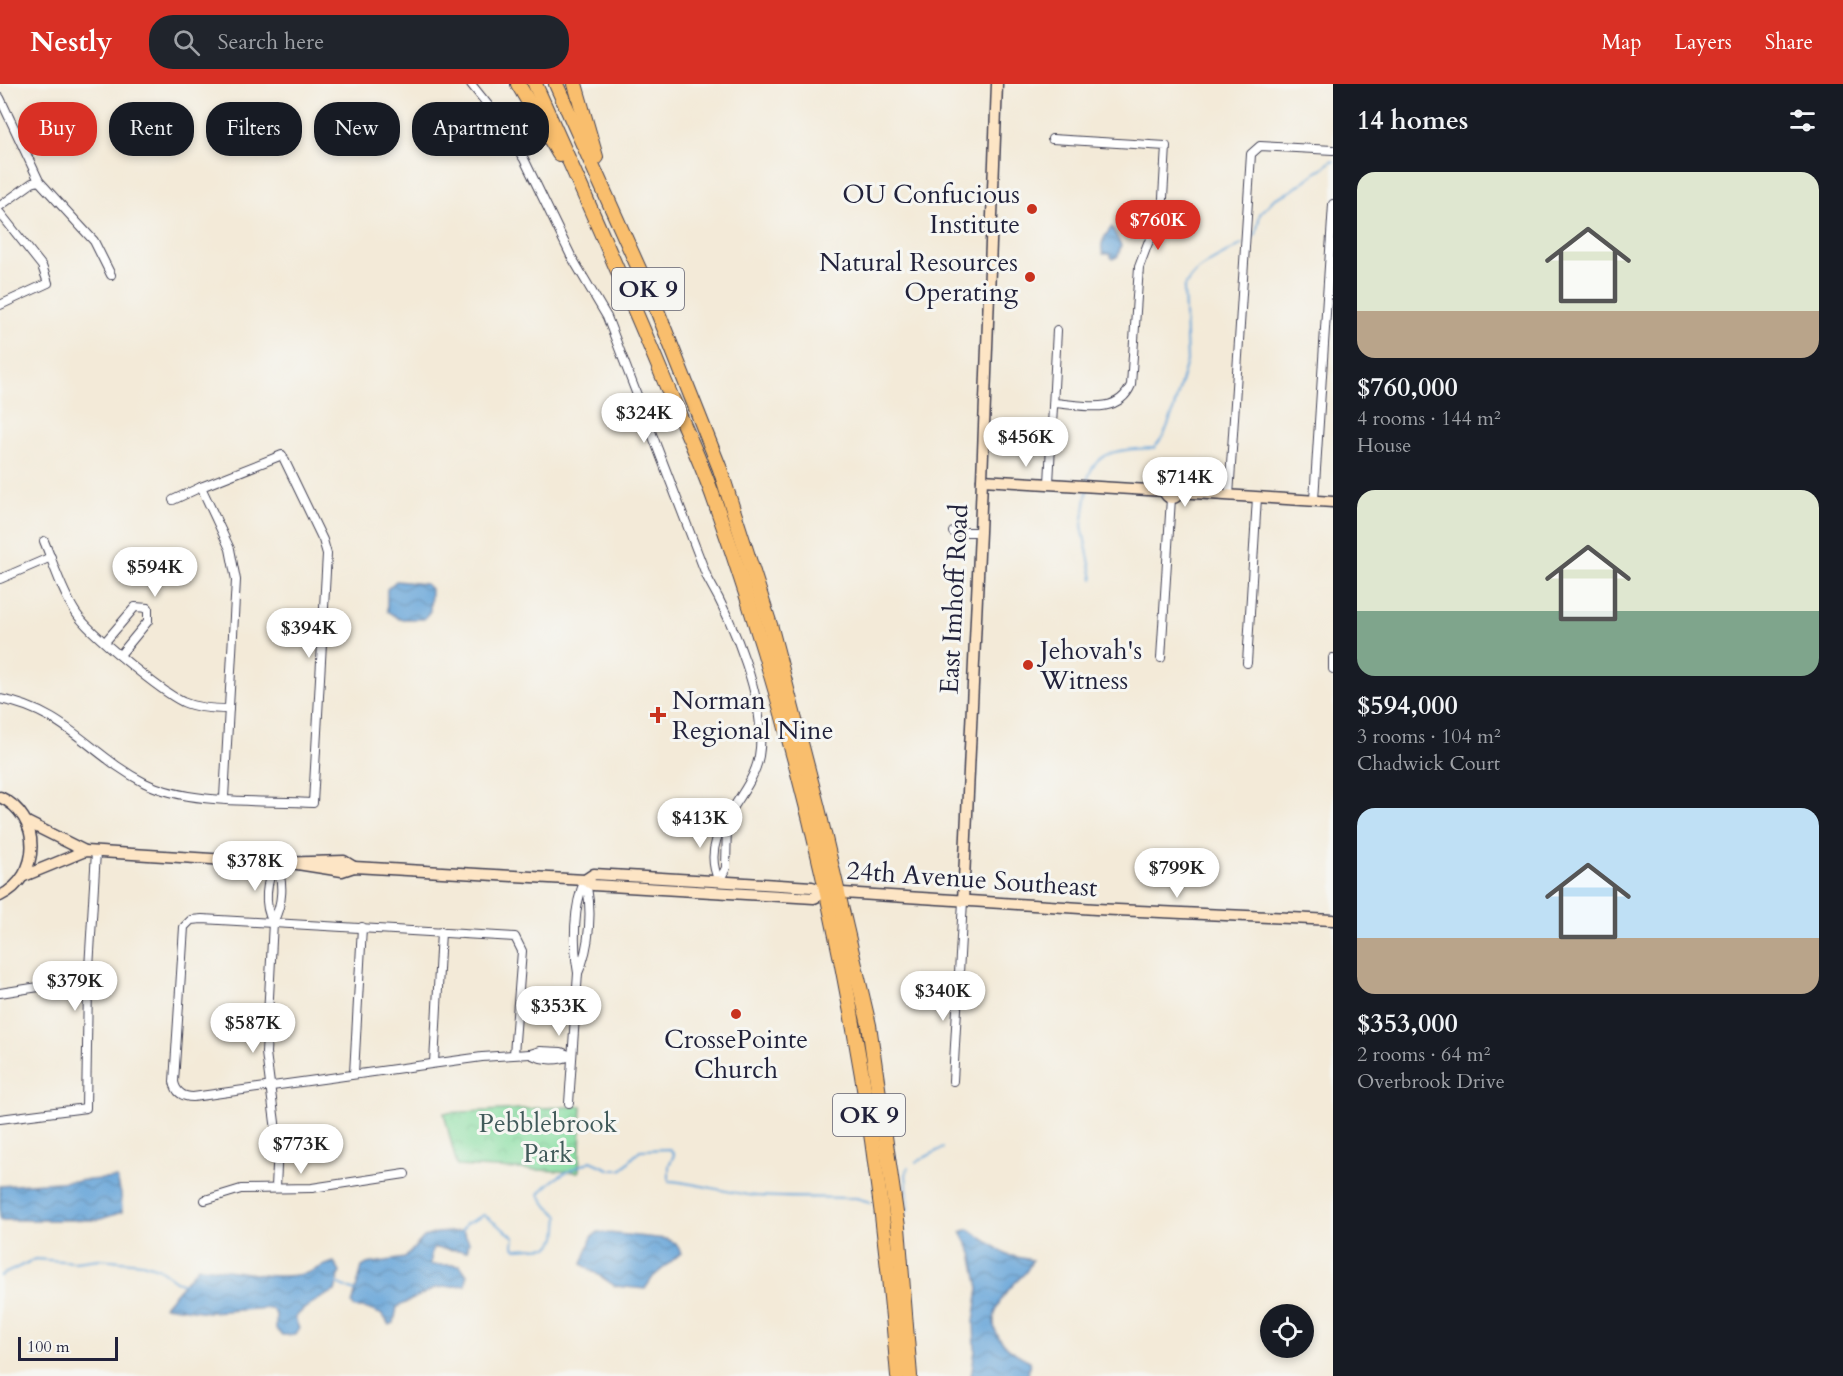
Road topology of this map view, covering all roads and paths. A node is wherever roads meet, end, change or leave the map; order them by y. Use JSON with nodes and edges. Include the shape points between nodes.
{"nodes":[{"id":1,"x":471,"y":84,"type":"edge"},
{"id":2,"x":518,"y":84,"type":"edge"},
{"id":3,"x":535,"y":84,"type":"edge"},
{"id":4,"x":556,"y":84,"type":"edge"},
{"id":5,"x":575,"y":84,"type":"edge"},
{"id":6,"x":997,"y":84,"type":"edge"},
{"id":7,"x":0,"y":98,"type":"edge"},
{"id":8,"x":1052,"y":139,"type":"dead end"},
{"id":9,"x":1333,"y":150,"type":"edge"},
{"id":10,"x":39,"y":181,"type":"junction"},
{"id":11,"x":606,"y":195,"type":"junction"},
{"id":12,"x":1333,"y":204,"type":"edge"},
{"id":13,"x":589,"y":205,"type":"junction"},
{"id":14,"x":0,"y":206,"type":"edge"},
{"id":15,"x":0,"y":213,"type":"edge"},
{"id":16,"x":111,"y":275,"type":"dead end"},
{"id":17,"x":0,"y":305,"type":"edge"},
{"id":18,"x":1058,"y":330,"type":"dead end"},
{"id":19,"x":1054,"y":403,"type":"junction"},
{"id":20,"x":982,"y":480,"type":"junction"},
{"id":21,"x":1049,"y":483,"type":"junction"},
{"id":22,"x":201,"y":487,"type":"junction"},
{"id":23,"x":1171,"y":494,"type":"junction"},
{"id":24,"x":1229,"y":496,"type":"junction"},
{"id":25,"x":1257,"y":497,"type":"junction"},
{"id":26,"x":173,"y":500,"type":"dead end"},
{"id":27,"x":1314,"y":500,"type":"junction"},
{"id":28,"x":1333,"y":502,"type":"edge"},
{"id":29,"x":954,"y":532,"type":"dead end"},
{"id":30,"x":980,"y":532,"type":"junction"},
{"id":31,"x":44,"y":541,"type":"dead end"},
{"id":32,"x":51,"y":557,"type":"junction"},
{"id":33,"x":0,"y":579,"type":"edge"},
{"id":34,"x":105,"y":642,"type":"junction"},
{"id":35,"x":120,"y":655,"type":"junction"},
{"id":36,"x":1161,"y":658,"type":"dead end"},
{"id":37,"x":1333,"y":658,"type":"edge"},
{"id":38,"x":1247,"y":663,"type":"dead end"},
{"id":39,"x":1333,"y":669,"type":"edge"},
{"id":40,"x":0,"y":699,"type":"edge"},
{"id":41,"x":229,"y":709,"type":"junction"},
{"id":42,"x":0,"y":797,"type":"edge"},
{"id":43,"x":224,"y":798,"type":"junction"},
{"id":44,"x":727,"y":820,"type":"junction"},
{"id":45,"x":27,"y":822,"type":"junction"},
{"id":46,"x":91,"y":852,"type":"junction"},
{"id":47,"x":276,"y":863,"type":"junction"},
{"id":48,"x":24,"y":876,"type":"junction"},
{"id":49,"x":585,"y":880,"type":"junction"},
{"id":50,"x":719,"y":882,"type":"junction"},
{"id":51,"x":830,"y":892,"type":"junction"},
{"id":52,"x":0,"y":896,"type":"edge"},
{"id":53,"x":963,"y":901,"type":"junction"},
{"id":54,"x":1333,"y":920,"type":"edge"},
{"id":55,"x":273,"y":922,"type":"junction"},
{"id":56,"x":362,"y":927,"type":"junction"},
{"id":57,"x":441,"y":932,"type":"junction"},
{"id":58,"x":88,"y":985,"type":"junction"},
{"id":59,"x":0,"y":993,"type":"edge"},
{"id":60,"x":514,"y":1054,"type":"junction"},
{"id":61,"x":571,"y":1056,"type":"junction"},
{"id":62,"x":434,"y":1063,"type":"junction"},
{"id":63,"x":354,"y":1074,"type":"junction"},
{"id":64,"x":952,"y":1081,"type":"dead end"},
{"id":65,"x":270,"y":1086,"type":"junction"},
{"id":66,"x":569,"y":1103,"type":"dead end"},
{"id":67,"x":0,"y":1119,"type":"edge"},
{"id":68,"x":405,"y":1174,"type":"dead end"},
{"id":69,"x":276,"y":1187,"type":"junction"},
{"id":70,"x":205,"y":1200,"type":"dead end"},
{"id":71,"x":898,"y":1376,"type":"edge"},
{"id":72,"x":910,"y":1376,"type":"edge"}],
"edges":[{"from":1,"to":44,"type":"street","via":[[524,159],[571,256],[607,317],[707,577],[738,639],[761,737],[755,769]]},
{"from":2,"to":13,"type":"highway"},
{"from":3,"to":13,"type":"highway","number":"OK 9"},
{"from":4,"to":11,"type":"highway","number":"OK 9"},
{"from":5,"to":11,"type":"highway"},
{"from":6,"to":20,"type":"street","name":"East Imhoff Road"},
{"from":7,"to":10,"type":"street"},
{"from":8,"to":19,"type":"street","via":[[1166,146],[1162,215],[1139,267],[1131,385],[1122,400],[1105,407]]},
{"from":9,"to":24,"type":"street","via":[[1260,146],[1249,159]]},
{"from":10,"to":14,"type":"street"},
{"from":10,"to":16,"type":"street","via":[[94,241]]},
{"from":11,"to":51,"type":"highway","number":"OK 9","via":[[663,324],[730,497],[771,628]]},
{"from":12,"to":27,"type":"street"},
{"from":13,"to":51,"type":"highway","number":"OK 9","via":[[714,498],[795,758]]},
{"from":15,"to":17,"type":"street","via":[[42,266],[48,284]]},
{"from":18,"to":19,"type":"street"},
{"from":19,"to":21,"type":"street"},
{"from":20,"to":21,"type":"street"},
{"from":20,"to":30,"type":"street","name":"East Imhoff Road"},
{"from":21,"to":23,"type":"street"},
{"from":22,"to":26,"type":"street"},
{"from":22,"to":41,"type":"street","via":[[230,549],[236,580]]},
{"from":22,"to":43,"type":"street","via":[[282,455],[327,554],[313,803]]},
{"from":23,"to":24,"type":"street"},
{"from":23,"to":36,"type":"street"},
{"from":24,"to":25,"type":"street"},
{"from":25,"to":27,"type":"street"},
{"from":25,"to":38,"type":"street"},
{"from":27,"to":28,"type":"street"},
{"from":29,"to":30,"type":"street"},
{"from":30,"to":53,"type":"street","name":"East Imhoff Road"},
{"from":31,"to":32,"type":"street"},
{"from":32,"to":33,"type":"street"},
{"from":32,"to":34,"type":"street","via":[[75,612]]},
{"from":34,"to":35,"type":"street"},
{"from":34,"to":35,"type":"street","via":[[135,607],[148,608],[148,621]]},
{"from":35,"to":41,"type":"street","via":[[184,702]]},
{"from":37,"to":39,"type":"street"},
{"from":40,"to":43,"type":"street","via":[[26,704],[51,716],[122,770],[152,786],[185,796]]},
{"from":41,"to":43,"type":"street"},
{"from":42,"to":45,"type":"street","name":"24th Avenue Southeast","via":[[12,804]]},
{"from":44,"to":50,"type":"street","via":[[726,868]]},
{"from":44,"to":50,"type":"street","via":[[716,837],[713,851],[712,866]]},
{"from":45,"to":46,"type":"street","name":"24th Avenue Southeast"},
{"from":45,"to":48,"type":"street","via":[[32,854]]},
{"from":46,"to":47,"type":"street","name":"24th Avenue Southeast"},
{"from":46,"to":48,"type":"street","name":"24th Avenue Southeast"},
{"from":46,"to":58,"type":"street"},
{"from":47,"to":49,"type":"street","name":"24th Avenue Southeast","via":[[342,871],[354,867]]},
{"from":47,"to":55,"type":"street","via":[[282,877],[280,911]]},
{"from":47,"to":55,"type":"street","via":[[269,874],[267,911]]},
{"from":48,"to":52,"type":"street","name":"24th Avenue Southeast"},
{"from":49,"to":50,"type":"street","name":"24th Avenue Southeast","via":[[594,874]]},
{"from":49,"to":51,"type":"street","name":"24th Avenue Southeast","via":[[593,885],[814,898]]},
{"from":49,"to":61,"type":"street","via":[[579,893]]},
{"from":50,"to":51,"type":"street","name":"24th Avenue Southeast","via":[[812,887]]},
{"from":51,"to":53,"type":"street","name":"24th Avenue Southeast"},
{"from":51,"to":71,"type":"highway","number":"OK 9","via":[[867,1102],[891,1278]]},
{"from":51,"to":72,"type":"highway","number":"OK 9","via":[[869,1025],[898,1227]]},
{"from":53,"to":54,"type":"street","name":"24th Avenue Southeast"},
{"from":53,"to":64,"type":"street","name":"East Imhoff Road"},
{"from":55,"to":56,"type":"street"},
{"from":55,"to":65,"type":"street","via":[[266,1046]]},
{"from":55,"to":65,"type":"street","via":[[202,919],[187,923],[182,941],[174,1082],[177,1091],[193,1097]]},
{"from":56,"to":57,"type":"street"},
{"from":56,"to":63,"type":"street"},
{"from":57,"to":60,"type":"street","via":[[511,935],[518,939],[522,951]]},
{"from":57,"to":62,"type":"street"},
{"from":58,"to":59,"type":"street","via":[[58,984]]},
{"from":58,"to":67,"type":"street","via":[[86,1108]]},
{"from":60,"to":61,"type":"street","via":[[540,1051]]},
{"from":60,"to":62,"type":"street"},
{"from":61,"to":66,"type":"street"},
{"from":62,"to":63,"type":"street"},
{"from":63,"to":65,"type":"street"},
{"from":65,"to":69,"type":"street","via":[[278,1146]]},
{"from":68,"to":69,"type":"street","via":[[320,1187]]},
{"from":69,"to":70,"type":"street","via":[[241,1189]]}]}
